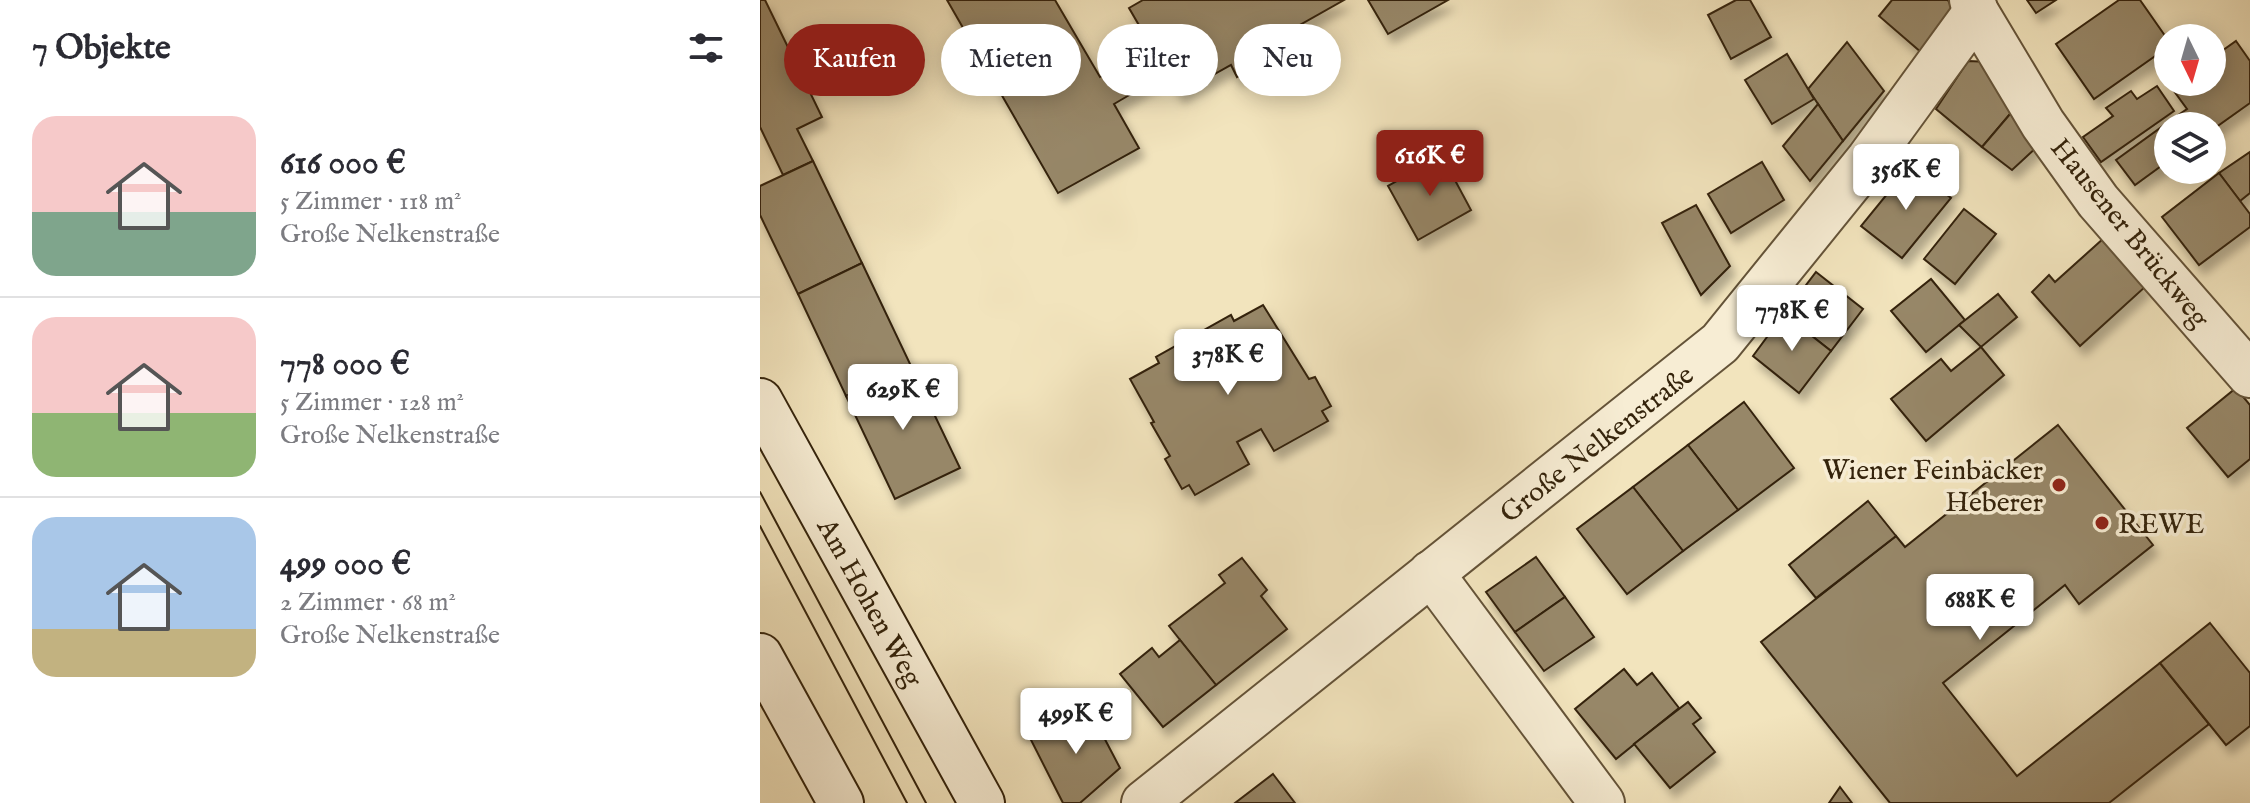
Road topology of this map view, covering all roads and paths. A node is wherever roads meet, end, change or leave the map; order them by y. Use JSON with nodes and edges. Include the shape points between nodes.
{"nodes":[{"id":1,"x":1974,"y":6,"type":"edge"},
{"id":2,"x":2250,"y":375,"type":"edge"},
{"id":3,"x":760,"y":401,"type":"edge"},
{"id":4,"x":1431,"y":573,"type":"junction"},
{"id":5,"x":760,"y":656,"type":"edge"},
{"id":6,"x":841,"y":803,"type":"edge"},
{"id":7,"x":982,"y":803,"type":"edge"},
{"id":8,"x":1144,"y":803,"type":"edge"},
{"id":9,"x":1602,"y":803,"type":"edge"}],
"edges":[{"from":1,"to":2,"type":"street","name":"Hausener Brückweg","via":[[2043,124],[2098,201]]},
{"from":1,"to":4,"type":"street","name":"Große Nelkenstraße","via":[[1869,159],[1720,343]]},
{"from":3,"to":7,"type":"street","name":"Am Hohen Weg"},
{"from":4,"to":8,"type":"street","name":"Große Nelkenstraße"},
{"from":4,"to":9,"type":"street"},
{"from":5,"to":6,"type":"street"}]}
